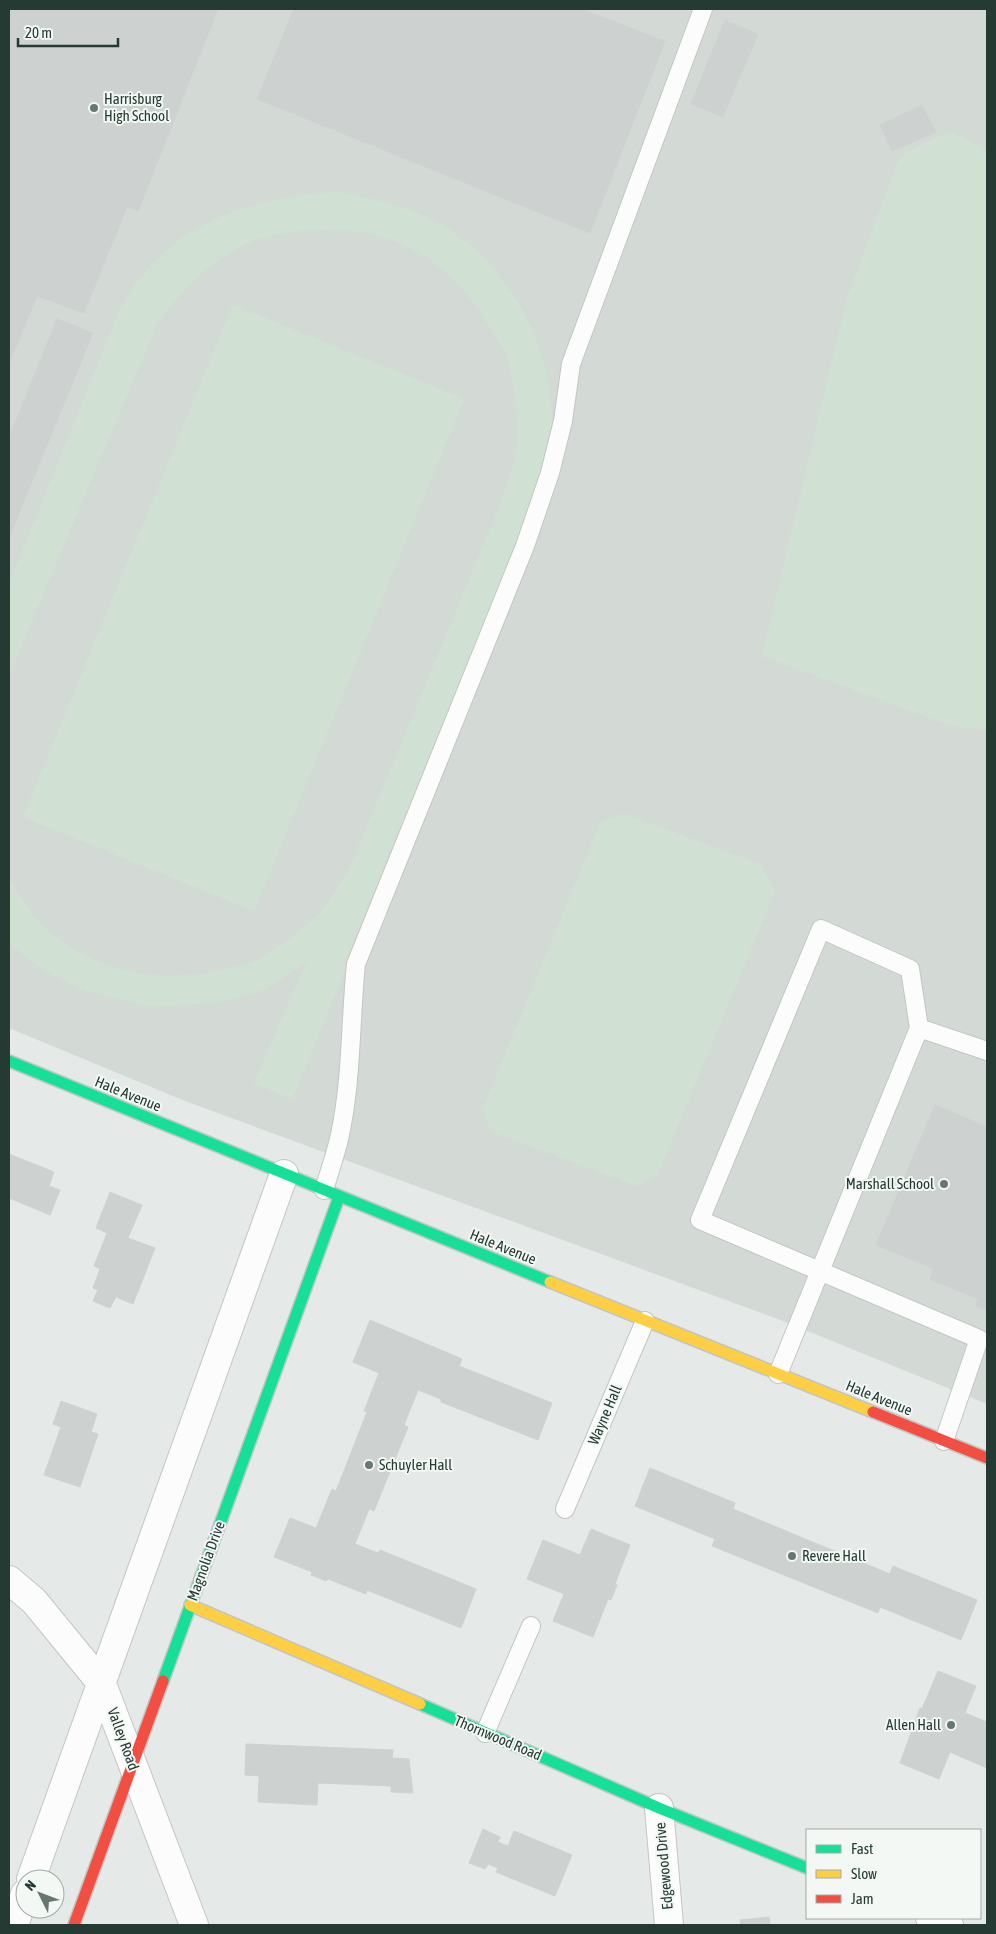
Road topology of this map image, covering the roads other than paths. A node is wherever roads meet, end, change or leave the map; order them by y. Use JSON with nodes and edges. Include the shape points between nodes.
{"nodes":[{"id":1,"x":703,"y":9,"type":"edge"},
{"id":2,"x":919,"y":1028,"type":"junction"},
{"id":3,"x":987,"y":1052,"type":"edge"},
{"id":4,"x":9,"y":1061,"type":"edge"},
{"id":5,"x":284,"y":1174,"type":"junction"},
{"id":6,"x":331,"y":1194,"type":"junction"},
{"id":7,"x":820,"y":1273,"type":"junction"},
{"id":8,"x":645,"y":1320,"type":"junction"},
{"id":9,"x":778,"y":1374,"type":"junction"},
{"id":10,"x":944,"y":1441,"type":"junction"},
{"id":11,"x":987,"y":1458,"type":"edge"},
{"id":12,"x":565,"y":1509,"type":"dead end"},
{"id":13,"x":9,"y":1580,"type":"edge"},
{"id":14,"x":190,"y":1605,"type":"junction"},
{"id":15,"x":531,"y":1626,"type":"dead end"},
{"id":16,"x":102,"y":1684,"type":"junction"},
{"id":17,"x":485,"y":1733,"type":"junction"},
{"id":18,"x":132,"y":1766,"type":"junction"},
{"id":19,"x":659,"y":1808,"type":"junction"},
{"id":20,"x":806,"y":1868,"type":"edge"},
{"id":21,"x":35,"y":1869,"type":"edge"},
{"id":22,"x":933,"y":1919,"type":"edge"},
{"id":23,"x":74,"y":1925,"type":"edge"},
{"id":24,"x":194,"y":1925,"type":"edge"},
{"id":25,"x":669,"y":1925,"type":"edge"},
{"id":26,"x":949,"y":1925,"type":"edge"}],
"edges":[{"from":1,"to":6,"type":"lane","via":[[571,364],[550,473],[525,546],[356,964],[350,1059]]},
{"from":2,"to":3,"type":"lane"},
{"from":2,"to":7,"type":"lane"},
{"from":2,"to":7,"type":"lane","via":[[910,969],[821,929],[700,1220]]},
{"from":4,"to":5,"type":"street","name":"Hale Avenue"},
{"from":5,"to":6,"type":"street","name":"Hale Avenue"},
{"from":5,"to":16,"type":"street"},
{"from":6,"to":8,"type":"street","name":"Hale Avenue"},
{"from":6,"to":14,"type":"street","name":"Magnolia Drive"},
{"from":7,"to":9,"type":"lane"},
{"from":7,"to":10,"type":"lane","via":[[979,1339]]},
{"from":8,"to":9,"type":"street","name":"Hale Avenue"},
{"from":8,"to":12,"type":"lane","name":"Wayne Hall"},
{"from":9,"to":10,"type":"street","name":"Hale Avenue"},
{"from":10,"to":11,"type":"street","name":"Hale Avenue"},
{"from":13,"to":16,"type":"street","name":"Valley Road","via":[[34,1601]]},
{"from":14,"to":17,"type":"street","name":"Thornwood Road"},
{"from":14,"to":18,"type":"street","name":"Magnolia Drive"},
{"from":15,"to":17,"type":"lane"},
{"from":16,"to":18,"type":"street","name":"Valley Road"},
{"from":16,"to":21,"type":"street"},
{"from":17,"to":19,"type":"street","name":"Thornwood Road"},
{"from":18,"to":23,"type":"street","name":"Magnolia Drive"},
{"from":18,"to":24,"type":"street","name":"Valley Road"},
{"from":19,"to":20,"type":"street","name":"Thornwood Road"},
{"from":19,"to":25,"type":"street","name":"Edgewood Drive"},
{"from":22,"to":26,"type":"street"}]}
